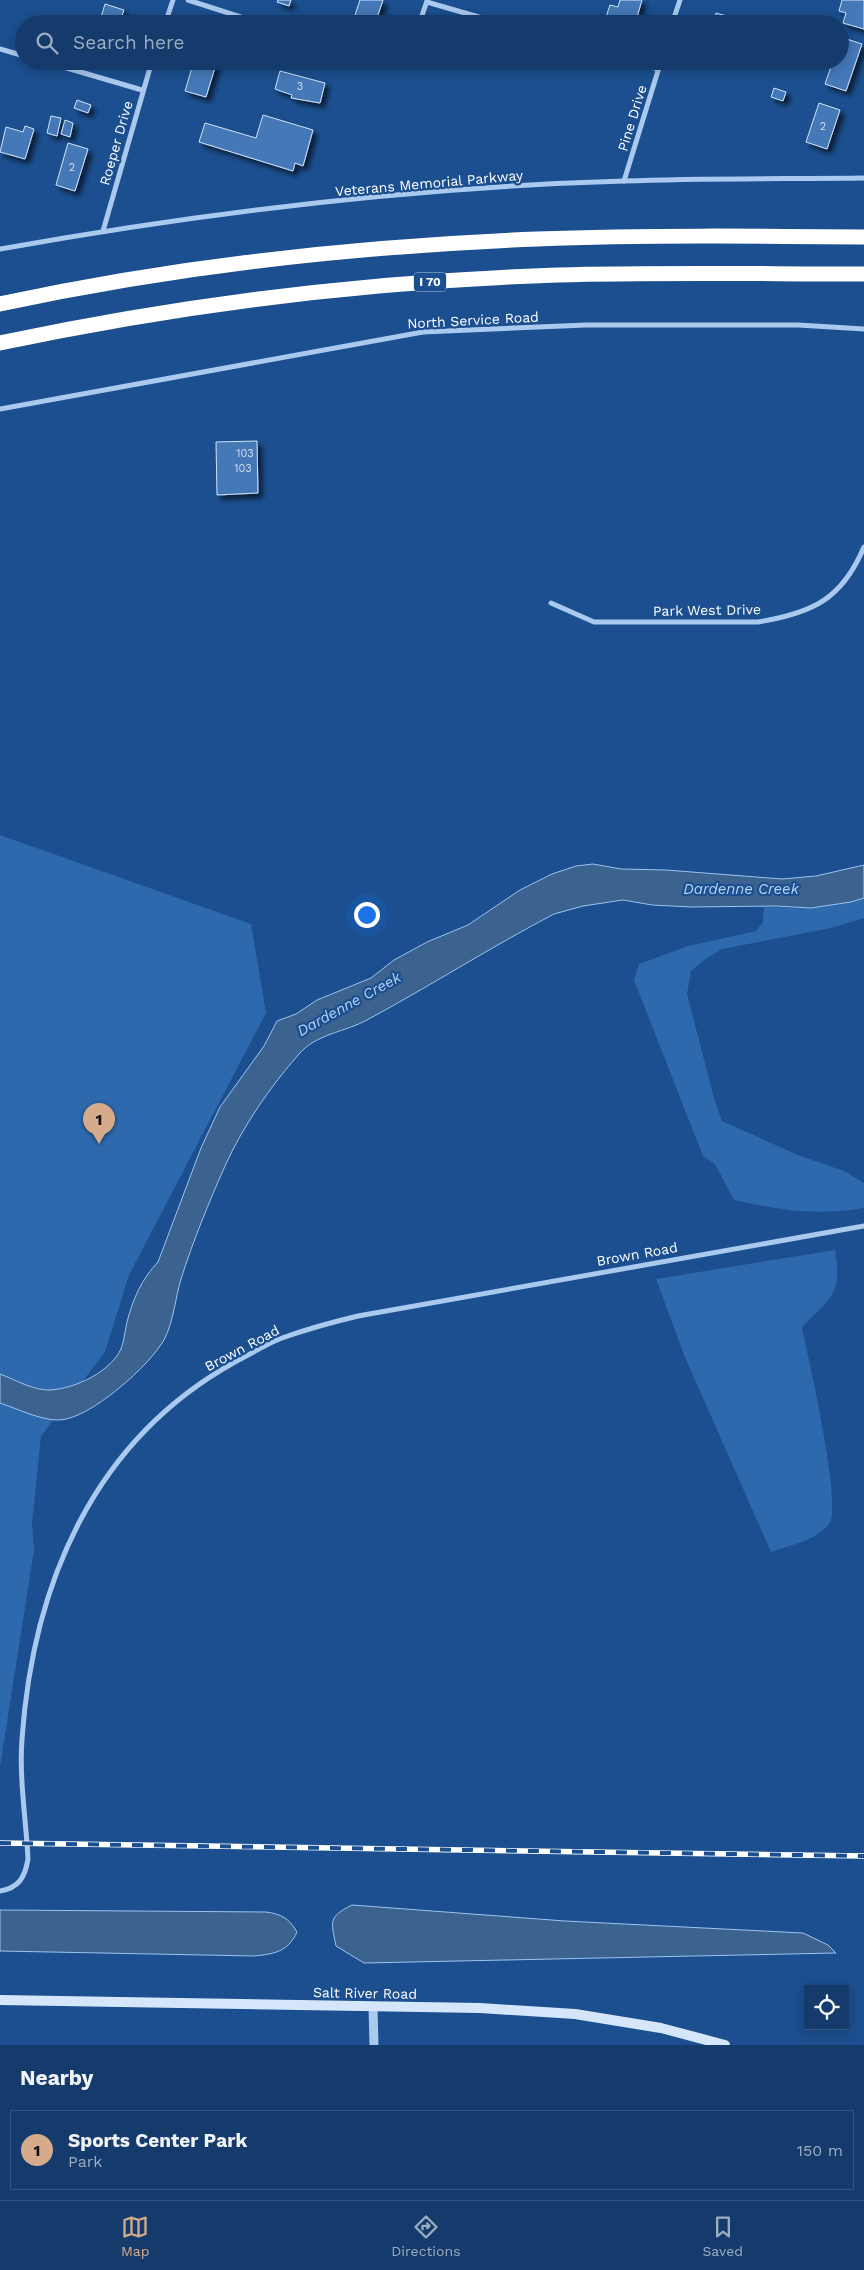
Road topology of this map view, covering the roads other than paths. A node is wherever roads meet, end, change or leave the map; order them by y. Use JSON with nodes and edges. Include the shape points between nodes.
{"nodes":[{"id":1,"x":173,"y":0,"type":"edge"},
{"id":2,"x":188,"y":0,"type":"edge"},
{"id":3,"x":680,"y":0,"type":"edge"},
{"id":4,"x":427,"y":1,"type":"edge"},
{"id":5,"x":168,"y":15,"type":"edge"},
{"id":6,"x":235,"y":15,"type":"edge"},
{"id":7,"x":422,"y":15,"type":"edge"},
{"id":8,"x":473,"y":15,"type":"edge"},
{"id":9,"x":675,"y":15,"type":"edge"},
{"id":10,"x":0,"y":49,"type":"edge"},
{"id":11,"x":15,"y":53,"type":"edge"},
{"id":12,"x":74,"y":70,"type":"edge"},
{"id":13,"x":149,"y":70,"type":"edge"},
{"id":14,"x":658,"y":70,"type":"edge"},
{"id":15,"x":142,"y":90,"type":"junction"},
{"id":16,"x":864,"y":177,"type":"edge"},
{"id":17,"x":624,"y":181,"type":"junction"},
{"id":18,"x":103,"y":230,"type":"junction"},
{"id":19,"x":864,"y":237,"type":"edge"},
{"id":20,"x":0,"y":249,"type":"edge"},
{"id":21,"x":864,"y":274,"type":"edge"},
{"id":22,"x":0,"y":304,"type":"edge"},
{"id":23,"x":864,"y":329,"type":"edge"},
{"id":24,"x":0,"y":343,"type":"edge"},
{"id":25,"x":0,"y":409,"type":"edge"},
{"id":26,"x":864,"y":546,"type":"edge"},
{"id":27,"x":551,"y":603,"type":"dead end"},
{"id":28,"x":864,"y":1226,"type":"edge"},
{"id":29,"x":0,"y":1891,"type":"edge"},
{"id":30,"x":0,"y":2000,"type":"edge"},
{"id":31,"x":374,"y":2007,"type":"junction"},
{"id":32,"x":374,"y":2045,"type":"edge"},
{"id":33,"x":725,"y":2045,"type":"edge"}],
"edges":[{"from":1,"to":5,"type":"street"},
{"from":2,"to":6,"type":"street"},
{"from":3,"to":9,"type":"street"},
{"from":4,"to":7,"type":"street"},
{"from":4,"to":8,"type":"street"},
{"from":10,"to":11,"type":"street"},
{"from":12,"to":15,"type":"street"},
{"from":13,"to":15,"type":"street","name":"Roeper Drive"},
{"from":14,"to":17,"type":"street","name":"Pine Drive"},
{"from":15,"to":18,"type":"street","name":"Roeper Drive"},
{"from":16,"to":17,"type":"street","name":"Veterans Memorial Parkway"},
{"from":17,"to":18,"type":"street","name":"Veterans Memorial Parkway","via":[[492,188],[312,204]]},
{"from":18,"to":20,"type":"street","name":"Veterans Memorial Parkway"},
{"from":19,"to":22,"type":"highway","via":[[537,239],[366,250],[197,269]]},
{"from":21,"to":24,"type":"highway","number":"I 70","via":[[568,275],[389,285],[220,304]]},
{"from":23,"to":25,"type":"street","name":"North Service Road","via":[[798,325],[596,325],[423,332]]},
{"from":26,"to":27,"type":"street","name":"Park West Drive","via":[[842,586],[824,602],[778,619],[758,622],[594,622]]},
{"from":28,"to":29,"type":"street","name":"Brown Road","via":[[358,1316],[281,1339],[221,1370],[188,1392],[159,1417],[114,1465],[69,1540],[53,1582],[30,1671],[22,1739],[26,1872],[21,1882]]},
{"from":30,"to":31,"type":"main road","name":"Salt River Road"},
{"from":31,"to":32,"type":"street"},
{"from":31,"to":33,"type":"main road","name":"Salt River Road","via":[[480,2008],[574,2014],[661,2028]]}]}
